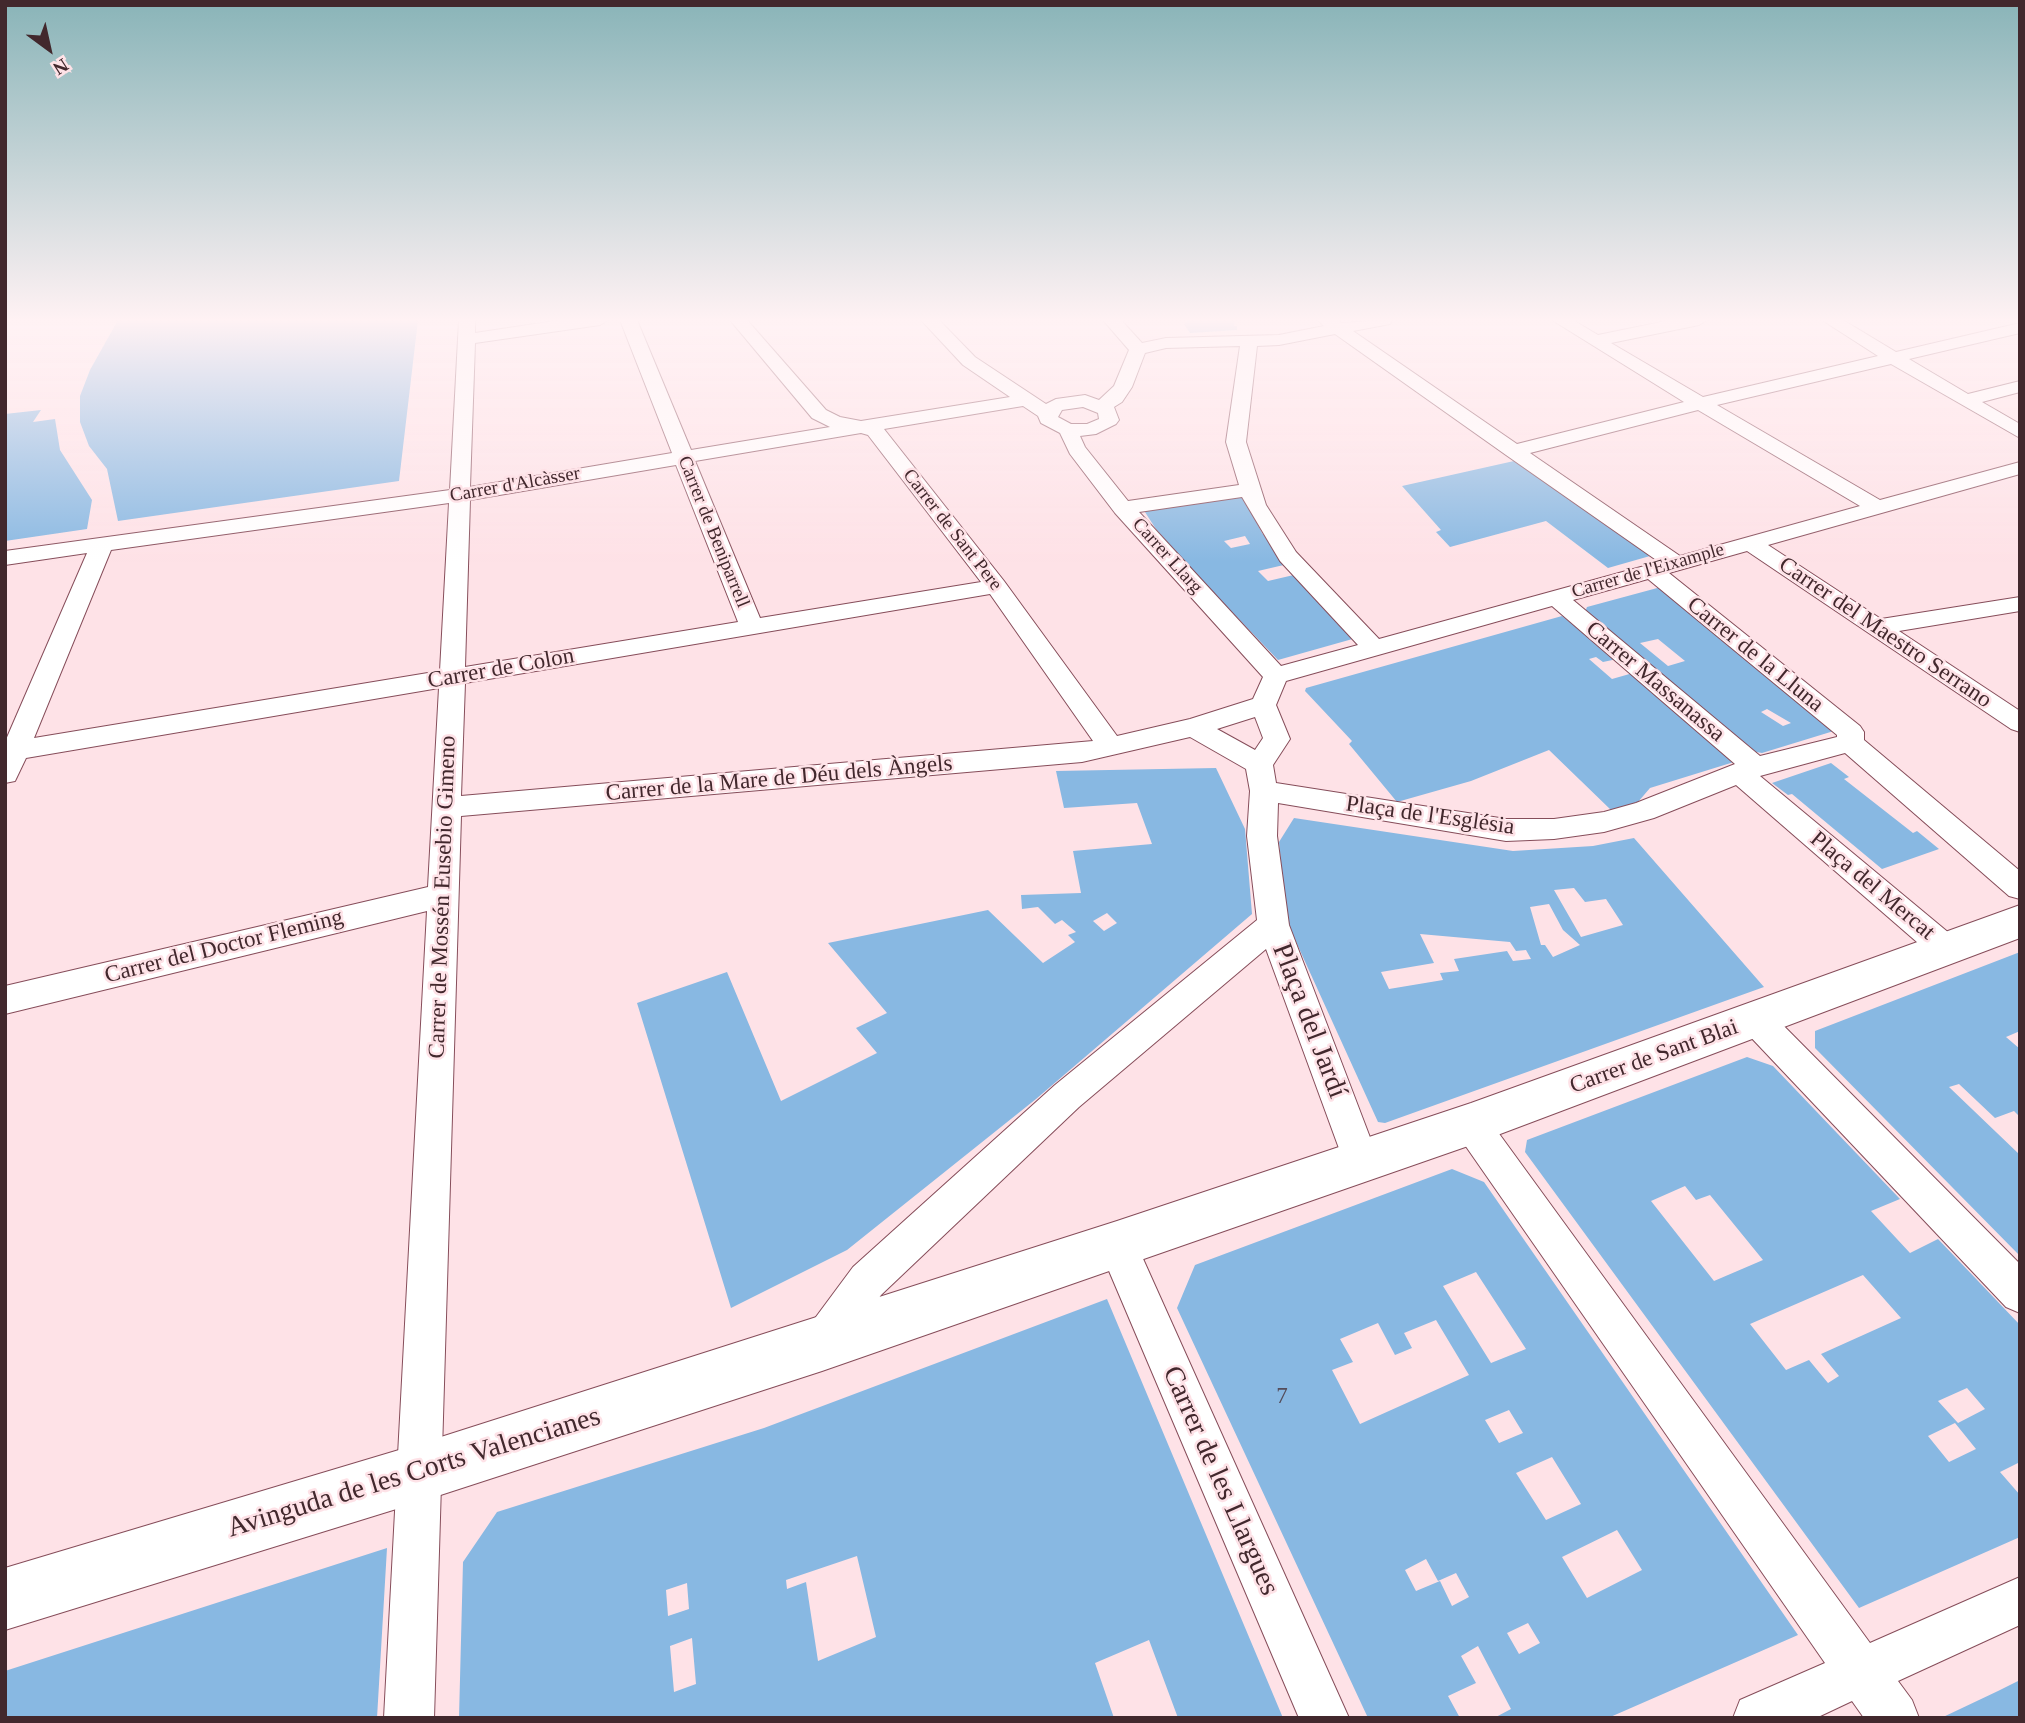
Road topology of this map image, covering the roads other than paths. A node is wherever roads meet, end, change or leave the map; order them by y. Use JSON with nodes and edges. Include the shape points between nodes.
{"nodes":[{"id":1,"x":463,"y":400,"type":"edge"},
{"id":2,"x":660,"y":400,"type":"edge"},
{"id":3,"x":807,"y":400,"type":"edge"},
{"id":4,"x":1020,"y":400,"type":"edge"},
{"id":5,"x":1023,"y":400,"type":"edge"},
{"id":6,"x":1111,"y":400,"type":"edge"},
{"id":7,"x":1241,"y":400,"type":"edge"},
{"id":8,"x":1441,"y":400,"type":"edge"},
{"id":9,"x":1697,"y":400,"type":"edge"},
{"id":10,"x":1712,"y":400,"type":"edge"},
{"id":11,"x":1966,"y":400,"type":"edge"},
{"id":12,"x":1701,"y":403,"type":"junction"},
{"id":13,"x":1102,"y":406,"type":"junction"},
{"id":14,"x":1048,"y":414,"type":"junction"},
{"id":15,"x":857,"y":426,"type":"junction"},
{"id":16,"x":1069,"y":430,"type":"junction"},
{"id":17,"x":2020,"y":432,"type":"edge"},
{"id":18,"x":1514,"y":451,"type":"junction"},
{"id":19,"x":682,"y":456,"type":"junction"},
{"id":20,"x":2020,"y":468,"type":"edge"},
{"id":21,"x":1250,"y":490,"type":"junction"},
{"id":22,"x":460,"y":495,"type":"junction"},
{"id":23,"x":1123,"y":508,"type":"junction"},
{"id":24,"x":1876,"y":508,"type":"junction"},
{"id":25,"x":1750,"y":543,"type":"junction"},
{"id":26,"x":102,"y":544,"type":"junction"},
{"id":27,"x":5,"y":558,"type":"edge"},
{"id":28,"x":1676,"y":564,"type":"junction"},
{"id":29,"x":1651,"y":570,"type":"junction"},
{"id":30,"x":996,"y":586,"type":"junction"},
{"id":31,"x":1555,"y":597,"type":"junction"},
{"id":32,"x":2020,"y":604,"type":"edge"},
{"id":33,"x":752,"y":627,"type":"junction"},
{"id":34,"x":1877,"y":627,"type":"junction"},
{"id":35,"x":1374,"y":648,"type":"junction"},
{"id":36,"x":1276,"y":676,"type":"junction"},
{"id":37,"x":452,"y":677,"type":"junction"},
{"id":38,"x":1263,"y":705,"type":"junction"},
{"id":39,"x":2020,"y":723,"type":"edge"},
{"id":40,"x":1194,"y":727,"type":"junction"},
{"id":41,"x":1850,"y":743,"type":"junction"},
{"id":42,"x":1110,"y":745,"type":"junction"},
{"id":43,"x":10,"y":751,"type":"edge"},
{"id":44,"x":1747,"y":770,"type":"junction"},
{"id":45,"x":5,"y":774,"type":"edge"},
{"id":46,"x":1261,"y":777,"type":"junction"},
{"id":47,"x":447,"y":807,"type":"junction"},
{"id":48,"x":2020,"y":888,"type":"edge"},
{"id":49,"x":443,"y":894,"type":"junction"},
{"id":50,"x":2020,"y":921,"type":"edge"},
{"id":51,"x":1273,"y":925,"type":"junction"},
{"id":52,"x":1944,"y":947,"type":"junction"},
{"id":53,"x":5,"y":1000,"type":"edge"},
{"id":54,"x":1755,"y":1019,"type":"junction"},
{"id":55,"x":1471,"y":1124,"type":"junction"},
{"id":56,"x":1362,"y":1161,"type":"junction"},
{"id":57,"x":1117,"y":1245,"type":"junction"},
{"id":58,"x":2020,"y":1293,"type":"edge"},
{"id":59,"x":822,"y":1344,"type":"junction"},
{"id":60,"x":419,"y":1473,"type":"junction"},
{"id":61,"x":5,"y":1599,"type":"edge"},
{"id":62,"x":2020,"y":1601,"type":"edge"},
{"id":63,"x":1861,"y":1671,"type":"junction"},
{"id":64,"x":409,"y":1718,"type":"edge"},
{"id":65,"x":1324,"y":1718,"type":"edge"},
{"id":66,"x":1758,"y":1718,"type":"edge"},
{"id":67,"x":1894,"y":1718,"type":"edge"}],
"edges":[{"from":1,"to":22,"type":"street","name":"Carrer de Mossén Eusebio Gimeno"},
{"from":2,"to":19,"type":"street","name":"Carrer de Beniparrell"},
{"from":3,"to":15,"type":"street","name":"Carrer de Sant Pere","via":[[834,422]]},
{"from":4,"to":15,"type":"street","name":"Carrer d'Alcàsser"},
{"from":5,"to":14,"type":"street"},
{"from":6,"to":13,"type":"street"},
{"from":7,"to":21,"type":"street","via":[[1236,442]]},
{"from":8,"to":18,"type":"street"},
{"from":9,"to":12,"type":"street"},
{"from":10,"to":12,"type":"street"},
{"from":11,"to":17,"type":"street"},
{"from":12,"to":18,"type":"street"},
{"from":12,"to":24,"type":"street"},
{"from":13,"to":14,"type":"street","via":[[1075,401],[1056,405]]},
{"from":13,"to":16,"type":"street","via":[[1110,415],[1105,424]]},
{"from":14,"to":16,"type":"street","via":[[1052,423]]},
{"from":15,"to":19,"type":"street","name":"Carrer d'Alcàsser"},
{"from":15,"to":30,"type":"street","name":"Carrer de Sant Pere","via":[[875,430]]},
{"from":16,"to":23,"type":"street","name":"Carrer Llarg","via":[[1070,440]]},
{"from":18,"to":28,"type":"street"},
{"from":19,"to":22,"type":"street","name":"Carrer d'Alcàsser"},
{"from":19,"to":33,"type":"street","name":"Carrer de Beniparrell"},
{"from":20,"to":24,"type":"street","name":"Carrer de l'Eixample"},
{"from":21,"to":23,"type":"street"},
{"from":21,"to":35,"type":"street","via":[[1288,556]]},
{"from":22,"to":26,"type":"street","name":"Carrer d'Alcàsser"},
{"from":22,"to":37,"type":"street","name":"Carrer de Mossén Eusebio Gimeno"},
{"from":23,"to":36,"type":"street","name":"Carrer Llarg"},
{"from":24,"to":25,"type":"street","name":"Carrer de l'Eixample"},
{"from":25,"to":28,"type":"street","name":"Carrer de l'Eixample"},
{"from":25,"to":34,"type":"street","name":"Carrer del Maestro Serrano"},
{"from":26,"to":27,"type":"street","name":"Carrer d'Alcàsser"},
{"from":26,"to":43,"type":"street"},
{"from":28,"to":29,"type":"street","name":"Carrer de l'Eixample"},
{"from":29,"to":31,"type":"street","name":"Carrer de l'Eixample"},
{"from":29,"to":41,"type":"street","name":"Carrer de la Lluna","via":[[1851,732]]},
{"from":30,"to":33,"type":"street","name":"Carrer de Colon"},
{"from":30,"to":42,"type":"street","name":"Carrer de Sant Pere"},
{"from":31,"to":35,"type":"street","name":"Carrer de l'Eixample"},
{"from":31,"to":44,"type":"street","name":"Carrer Massanassa"},
{"from":32,"to":34,"type":"street"},
{"from":33,"to":37,"type":"street","name":"Carrer de Colon"},
{"from":34,"to":39,"type":"street","name":"Carrer del Maestro Serrano"},
{"from":35,"to":36,"type":"street","name":"Carrer de l'Eixample"},
{"from":36,"to":38,"type":"street"},
{"from":37,"to":43,"type":"street","name":"Carrer de Colon"},
{"from":37,"to":47,"type":"street","name":"Carrer de Mossén Eusebio Gimeno"},
{"from":38,"to":40,"type":"street","name":"Carrer de la Mare de Déu dels Àngels"},
{"from":38,"to":46,"type":"street","via":[[1277,739]]},
{"from":40,"to":42,"type":"street","name":"Carrer de la Mare de Déu dels Àngels"},
{"from":40,"to":46,"type":"street"},
{"from":41,"to":44,"type":"street"},
{"from":41,"to":48,"type":"street"},
{"from":42,"to":47,"type":"street","name":"Carrer de la Mare de Déu dels Àngels","via":[[1082,753]]},
{"from":43,"to":45,"type":"street"},
{"from":44,"to":46,"type":"street","name":"Plaça de l'Església","via":[[1604,822],[1506,830]]},
{"from":44,"to":52,"type":"street","name":"Plaça del Mercat"},
{"from":46,"to":51,"type":"street","via":[[1262,836]]},
{"from":47,"to":49,"type":"street","name":"Carrer de Mossén Eusebio Gimeno"},
{"from":49,"to":53,"type":"street","name":"Carrer del Doctor Fleming"},
{"from":49,"to":60,"type":"street","name":"Carrer de Mossén Eusebio Gimeno"},
{"from":50,"to":52,"type":"street","name":"Plaça del Mercat"},
{"from":51,"to":56,"type":"street","name":"Plaça del Jardí"},
{"from":51,"to":59,"type":"street","name":"Plaça del Jardí","via":[[1067,1096],[867,1281]]},
{"from":52,"to":54,"type":"street","name":"Carrer de Sant Blai"},
{"from":54,"to":55,"type":"street","name":"Carrer de Sant Blai"},
{"from":54,"to":58,"type":"street"},
{"from":55,"to":56,"type":"street","name":"Carrer de Sant Blai"},
{"from":55,"to":63,"type":"street"},
{"from":56,"to":57,"type":"street"},
{"from":57,"to":59,"type":"street"},
{"from":57,"to":65,"type":"street","name":"Carrer de les Llargues"},
{"from":59,"to":60,"type":"street","name":"Avinguda de les Corts Valencianes"},
{"from":60,"to":61,"type":"street","name":"Avinguda de les Corts Valencianes"},
{"from":60,"to":64,"type":"street","name":"Carrer de Mossén Eusebio Gimeno"},
{"from":62,"to":63,"type":"street"},
{"from":63,"to":66,"type":"street"},
{"from":63,"to":67,"type":"street"}]}
